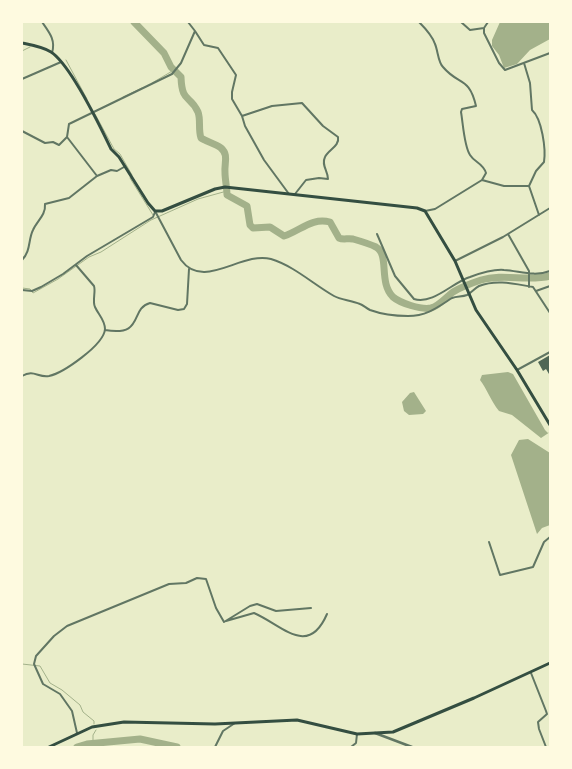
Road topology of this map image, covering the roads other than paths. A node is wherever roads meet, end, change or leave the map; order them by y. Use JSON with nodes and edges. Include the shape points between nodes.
{"nodes":[{"id":1,"x":42,"y":22,"type":"edge"},
{"id":2,"x":188,"y":22,"type":"edge"},
{"id":3,"x":418,"y":22,"type":"edge"},
{"id":4,"x":461,"y":22,"type":"edge"},
{"id":5,"x":488,"y":22,"type":"edge"},
{"id":6,"x":484,"y":28,"type":"junction"},
{"id":7,"x":195,"y":31,"type":"junction"},
{"id":8,"x":22,"y":43,"type":"edge"},
{"id":9,"x":52,"y":52,"type":"junction"},
{"id":10,"x":550,"y":53,"type":"edge"},
{"id":11,"x":61,"y":62,"type":"junction"},
{"id":12,"x":524,"y":63,"type":"junction"},
{"id":13,"x":22,"y":79,"type":"edge"},
{"id":14,"x":92,"y":113,"type":"junction"},
{"id":15,"x":242,"y":116,"type":"junction"},
{"id":16,"x":22,"y":131,"type":"edge"},
{"id":17,"x":67,"y":137,"type":"junction"},
{"id":18,"x":125,"y":167,"type":"junction"},
{"id":19,"x":97,"y":176,"type":"junction"},
{"id":20,"x":482,"y":180,"type":"junction"},
{"id":21,"x":529,"y":186,"type":"junction"},
{"id":22,"x":289,"y":194,"type":"junction"},
{"id":23,"x":294,"y":195,"type":"junction"},
{"id":24,"x":550,"y":208,"type":"edge"},
{"id":25,"x":155,"y":211,"type":"junction"},
{"id":26,"x":425,"y":211,"type":"junction"},
{"id":27,"x":539,"y":215,"type":"junction"},
{"id":28,"x":377,"y":234,"type":"dead end"},
{"id":29,"x":508,"y":234,"type":"junction"},
{"id":30,"x":22,"y":260,"type":"edge"},
{"id":31,"x":455,"y":261,"type":"junction"},
{"id":32,"x":77,"y":266,"type":"junction"},
{"id":33,"x":189,"y":269,"type":"junction"},
{"id":34,"x":550,"y":271,"type":"edge"},
{"id":35,"x":530,"y":275,"type":"junction"},
{"id":36,"x":464,"y":281,"type":"junction"},
{"id":37,"x":529,"y":285,"type":"junction"},
{"id":38,"x":550,"y":286,"type":"edge"},
{"id":39,"x":22,"y":290,"type":"edge"},
{"id":40,"x":536,"y":291,"type":"junction"},
{"id":41,"x":468,"y":292,"type":"junction"},
{"id":42,"x":550,"y":313,"type":"edge"},
{"id":43,"x":105,"y":330,"type":"junction"},
{"id":44,"x":550,"y":352,"type":"edge"},
{"id":45,"x":517,"y":370,"type":"junction"},
{"id":46,"x":22,"y":376,"type":"edge"},
{"id":47,"x":550,"y":425,"type":"edge"},
{"id":48,"x":550,"y":537,"type":"edge"},
{"id":49,"x":489,"y":542,"type":"dead end"},
{"id":50,"x":311,"y":608,"type":"dead end"},
{"id":51,"x":327,"y":614,"type":"dead end"},
{"id":52,"x":224,"y":622,"type":"junction"},
{"id":53,"x":550,"y":663,"type":"edge"},
{"id":54,"x":530,"y":672,"type":"junction"},
{"id":55,"x":237,"y":722,"type":"junction"},
{"id":56,"x":77,"y":733,"type":"junction"},
{"id":57,"x":375,"y":733,"type":"junction"},
{"id":58,"x":358,"y":734,"type":"junction"},
{"id":59,"x":49,"y":747,"type":"edge"},
{"id":60,"x":215,"y":747,"type":"edge"},
{"id":61,"x":352,"y":747,"type":"edge"},
{"id":62,"x":412,"y":747,"type":"edge"},
{"id":63,"x":546,"y":747,"type":"edge"}],
"edges":[{"from":1,"to":9,"type":"street","via":[[52,39]]},
{"from":2,"to":7,"type":"street"},
{"from":3,"to":20,"type":"street","via":[[435,42],[443,67],[472,90],[476,106],[462,109],[461,112],[469,153],[484,166],[486,175]]},
{"from":4,"to":6,"type":"street","via":[[470,30]]},
{"from":5,"to":6,"type":"street"},
{"from":6,"to":12,"type":"street","via":[[489,44],[505,70]]},
{"from":7,"to":14,"type":"street","via":[[181,63],[174,72]]},
{"from":7,"to":15,"type":"street","via":[[204,45],[218,48],[236,72],[232,99]]},
{"from":8,"to":9,"type":"main road"},
{"from":9,"to":11,"type":"main road"},
{"from":10,"to":12,"type":"street"},
{"from":11,"to":13,"type":"street"},
{"from":11,"to":14,"type":"main road"},
{"from":12,"to":21,"type":"street","via":[[530,83],[532,110],[537,115],[545,146],[544,162],[536,171]]},
{"from":14,"to":17,"type":"street","via":[[69,124]]},
{"from":14,"to":18,"type":"main road","via":[[111,148]]},
{"from":15,"to":22,"type":"street","via":[[251,140]]},
{"from":15,"to":23,"type":"street","via":[[272,106],[302,103],[323,126],[338,137],[337,143],[324,158],[328,179],[306,180]]},
{"from":16,"to":17,"type":"street","via":[[45,143],[53,142],[59,145]]},
{"from":17,"to":19,"type":"street"},
{"from":18,"to":19,"type":"street"},
{"from":18,"to":25,"type":"main road"},
{"from":19,"to":30,"type":"street","via":[[69,198],[45,204],[45,212],[32,231],[29,248]]},
{"from":20,"to":21,"type":"street","via":[[504,186]]},
{"from":20,"to":26,"type":"street","via":[[435,209]]},
{"from":21,"to":27,"type":"street"},
{"from":22,"to":23,"type":"main road"},
{"from":22,"to":25,"type":"main road","via":[[230,188],[215,189],[162,211]]},
{"from":23,"to":26,"type":"main road"},
{"from":24,"to":27,"type":"street"},
{"from":25,"to":32,"type":"street","via":[[153,217],[88,256]]},
{"from":25,"to":33,"type":"street","via":[[180,260]]},
{"from":26,"to":31,"type":"main road"},
{"from":27,"to":29,"type":"street"},
{"from":28,"to":36,"type":"street","via":[[395,276],[414,299],[430,298]]},
{"from":29,"to":31,"type":"street"},
{"from":29,"to":35,"type":"street"},
{"from":31,"to":36,"type":"main road"},
{"from":32,"to":39,"type":"street","via":[[32,291]]},
{"from":32,"to":43,"type":"street","via":[[94,286],[94,306]]},
{"from":33,"to":41,"type":"street","via":[[206,272],[252,258],[271,259],[303,275],[335,296],[377,312],[400,316],[423,315]]},
{"from":33,"to":43,"type":"street","via":[[187,304],[184,309],[178,310],[150,303],[144,306],[136,322],[128,329],[120,332]]},
{"from":34,"to":35,"type":"street"},
{"from":35,"to":36,"type":"street","via":[[503,270]]},
{"from":35,"to":37,"type":"street"},
{"from":36,"to":41,"type":"main road"},
{"from":37,"to":40,"type":"street"},
{"from":37,"to":41,"type":"street","via":[[503,282],[478,287]]},
{"from":38,"to":40,"type":"street"},
{"from":40,"to":42,"type":"street"},
{"from":41,"to":45,"type":"main road","via":[[483,320]]},
{"from":43,"to":46,"type":"street","via":[[93,348],[62,370],[49,376],[29,372]]},
{"from":44,"to":45,"type":"street"},
{"from":45,"to":47,"type":"main road"},
{"from":48,"to":49,"type":"street","via":[[544,542],[533,567],[500,575]]},
{"from":50,"to":52,"type":"street","via":[[276,610],[257,604]]},
{"from":51,"to":52,"type":"street","via":[[315,632],[305,636],[289,633],[254,613]]},
{"from":52,"to":56,"type":"street","via":[[206,579],[197,578],[186,583],[169,584],[67,626],[36,656],[35,664],[43,684],[60,694],[72,711]]},
{"from":53,"to":54,"type":"main road"},
{"from":54,"to":57,"type":"main road","via":[[393,732]]},
{"from":54,"to":63,"type":"street","via":[[547,714],[538,722]]},
{"from":55,"to":56,"type":"main road","via":[[124,722],[101,724]]},
{"from":55,"to":58,"type":"main road","via":[[297,720]]},
{"from":55,"to":60,"type":"street","via":[[223,731]]},
{"from":56,"to":59,"type":"main road"},
{"from":57,"to":58,"type":"main road"},
{"from":57,"to":62,"type":"street"},
{"from":58,"to":61,"type":"street"}]}
